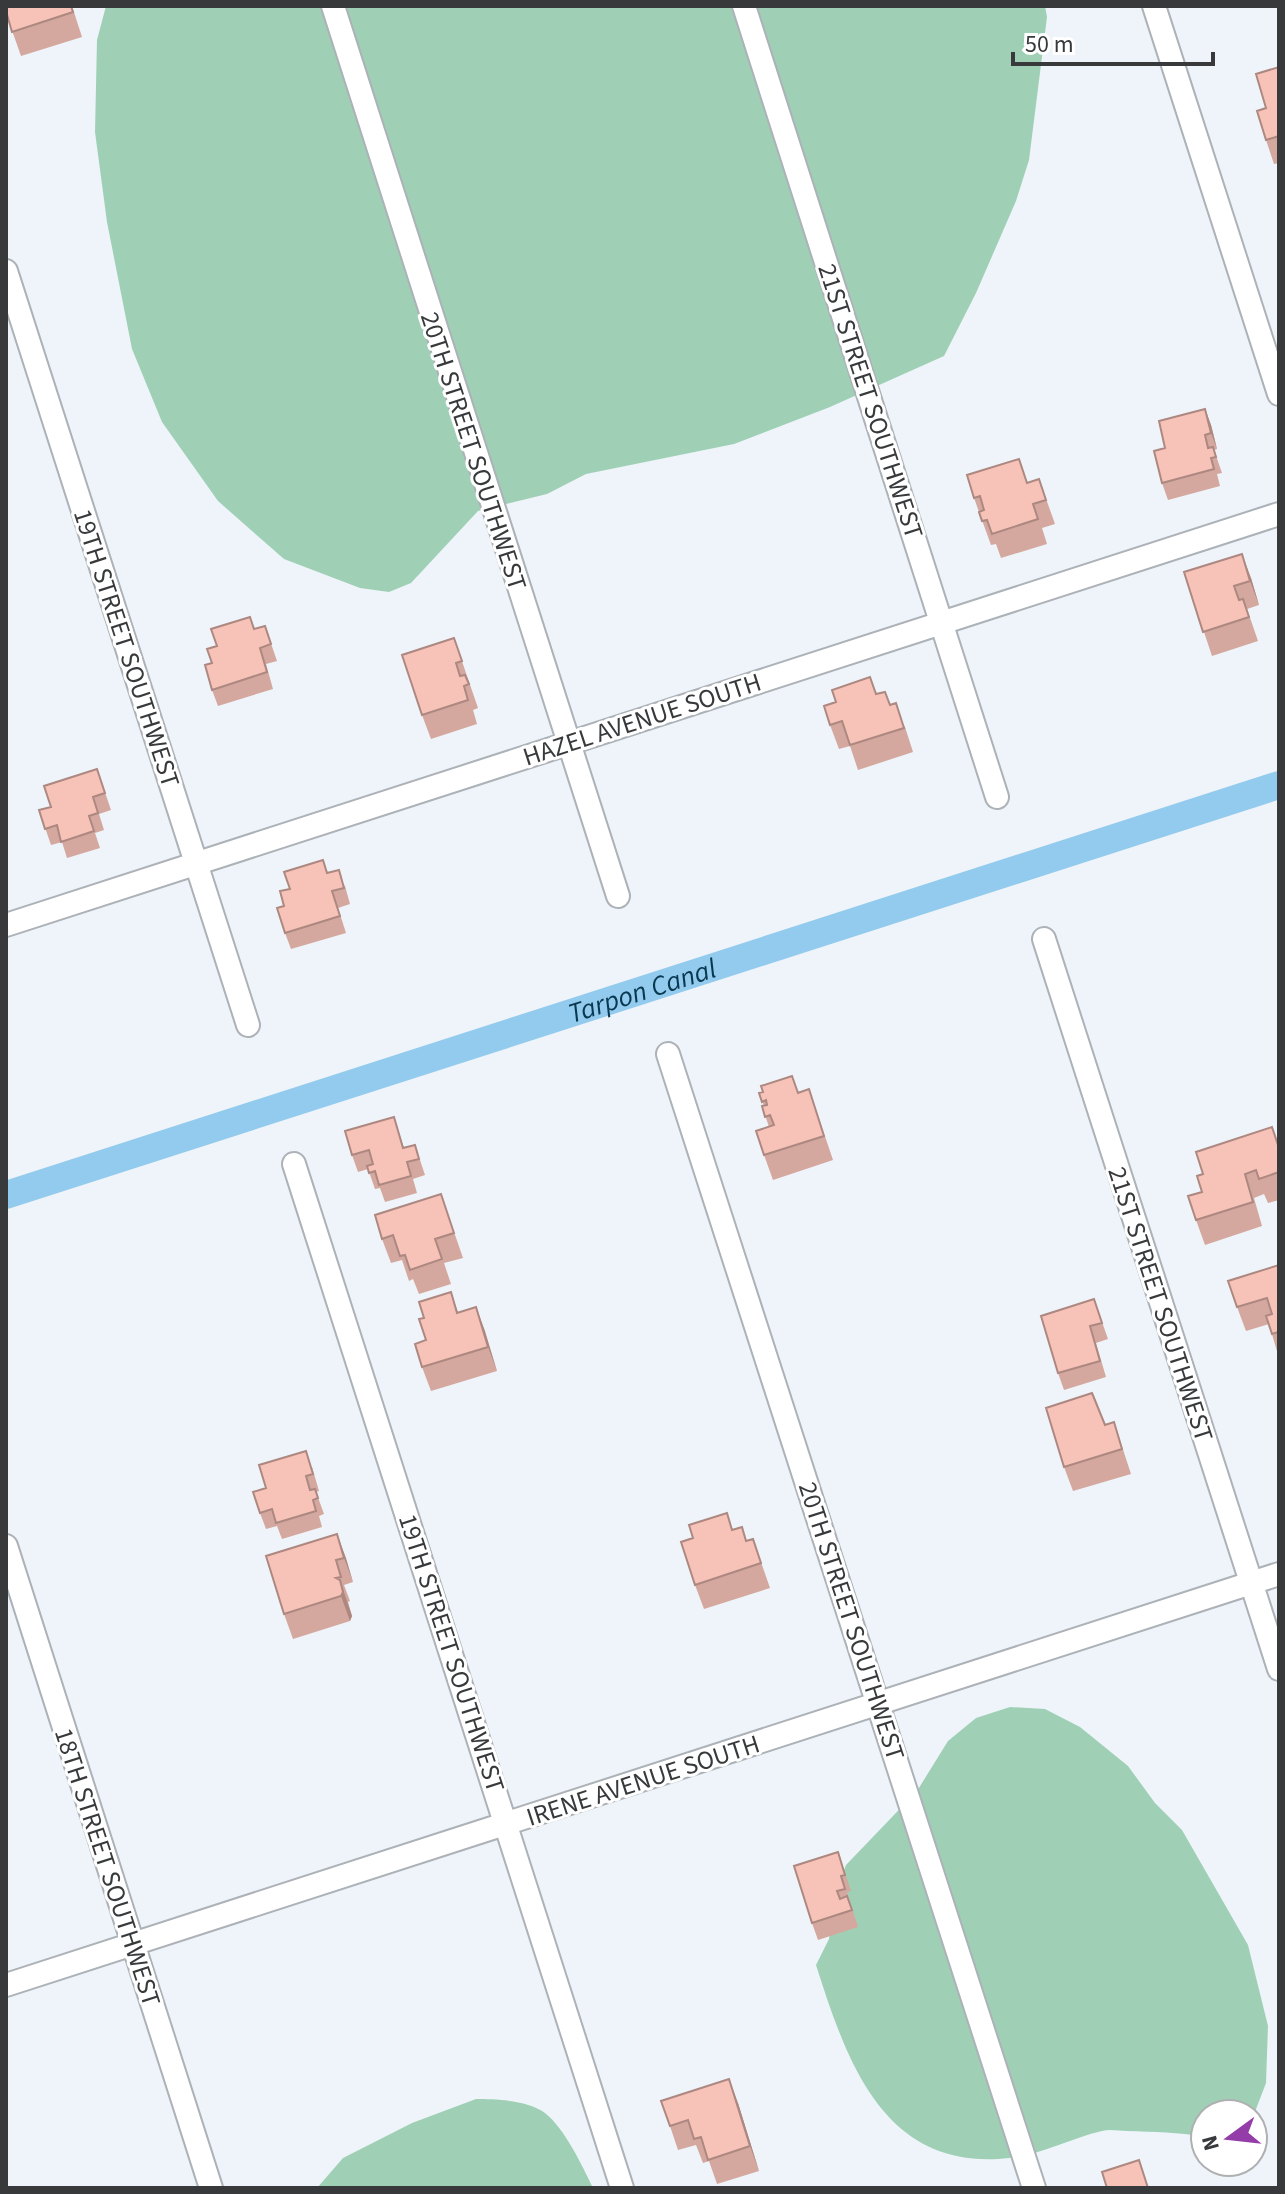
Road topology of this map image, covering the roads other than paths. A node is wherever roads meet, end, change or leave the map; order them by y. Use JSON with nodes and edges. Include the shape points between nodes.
{"nodes":[{"id":1,"x":333,"y":6,"type":"edge"},
{"id":2,"x":744,"y":6,"type":"edge"},
{"id":3,"x":1154,"y":6,"type":"edge"},
{"id":4,"x":6,"y":271,"type":"edge"},
{"id":5,"x":1279,"y":394,"type":"edge"},
{"id":6,"x":1279,"y":514,"type":"edge"},
{"id":7,"x":943,"y":624,"type":"junction"},
{"id":8,"x":570,"y":743,"type":"junction"},
{"id":9,"x":997,"y":797,"type":"dead end"},
{"id":10,"x":197,"y":864,"type":"junction"},
{"id":11,"x":618,"y":896,"type":"dead end"},
{"id":12,"x":6,"y":925,"type":"edge"},
{"id":13,"x":1044,"y":939,"type":"dead end"},
{"id":14,"x":248,"y":1025,"type":"dead end"},
{"id":15,"x":668,"y":1054,"type":"dead end"},
{"id":16,"x":294,"y":1164,"type":"dead end"},
{"id":17,"x":6,"y":1546,"type":"edge"},
{"id":18,"x":1279,"y":1574,"type":"edge"},
{"id":19,"x":1252,"y":1583,"type":"junction"},
{"id":20,"x":1279,"y":1669,"type":"edge"},
{"id":21,"x":879,"y":1703,"type":"junction"},
{"id":22,"x":507,"y":1824,"type":"junction"},
{"id":23,"x":133,"y":1944,"type":"junction"},
{"id":24,"x":6,"y":1985,"type":"edge"},
{"id":25,"x":211,"y":2188,"type":"edge"},
{"id":26,"x":622,"y":2188,"type":"edge"},
{"id":27,"x":1034,"y":2188,"type":"edge"}],
"edges":[{"from":1,"to":8,"type":"street","name":"20TH STREET SOUTHWEST"},
{"from":2,"to":7,"type":"street","name":"21ST STREET SOUTHWEST"},
{"from":3,"to":5,"type":"street"},
{"from":4,"to":10,"type":"street","name":"19TH STREET SOUTHWEST"},
{"from":6,"to":7,"type":"street","name":"HAZEL AVENUE SOUTH"},
{"from":7,"to":8,"type":"street","name":"HAZEL AVENUE SOUTH"},
{"from":7,"to":9,"type":"street","name":"21ST STREET SOUTHWEST"},
{"from":8,"to":10,"type":"street","name":"HAZEL AVENUE SOUTH"},
{"from":8,"to":11,"type":"street","name":"20TH STREET SOUTHWEST"},
{"from":10,"to":12,"type":"street","name":"HAZEL AVENUE SOUTH"},
{"from":10,"to":14,"type":"street","name":"19TH STREET SOUTHWEST"},
{"from":13,"to":19,"type":"street","name":"21ST STREET SOUTHWEST"},
{"from":15,"to":21,"type":"street","name":"20TH STREET SOUTHWEST"},
{"from":16,"to":22,"type":"street","name":"19TH STREET SOUTHWEST"},
{"from":17,"to":23,"type":"street","name":"18TH STREET SOUTHWEST"},
{"from":18,"to":19,"type":"street","name":"IRENE AVENUE SOUTH"},
{"from":19,"to":20,"type":"street","name":"21ST STREET SOUTHWEST"},
{"from":19,"to":21,"type":"street","name":"IRENE AVENUE SOUTH"},
{"from":21,"to":22,"type":"street","name":"IRENE AVENUE SOUTH"},
{"from":21,"to":27,"type":"street","name":"20TH STREET SOUTHWEST"},
{"from":22,"to":23,"type":"street","name":"IRENE AVENUE SOUTH"},
{"from":22,"to":26,"type":"street","name":"19TH STREET SOUTHWEST"},
{"from":23,"to":24,"type":"street","name":"IRENE AVENUE SOUTH"},
{"from":23,"to":25,"type":"street","name":"18TH STREET SOUTHWEST"}]}
